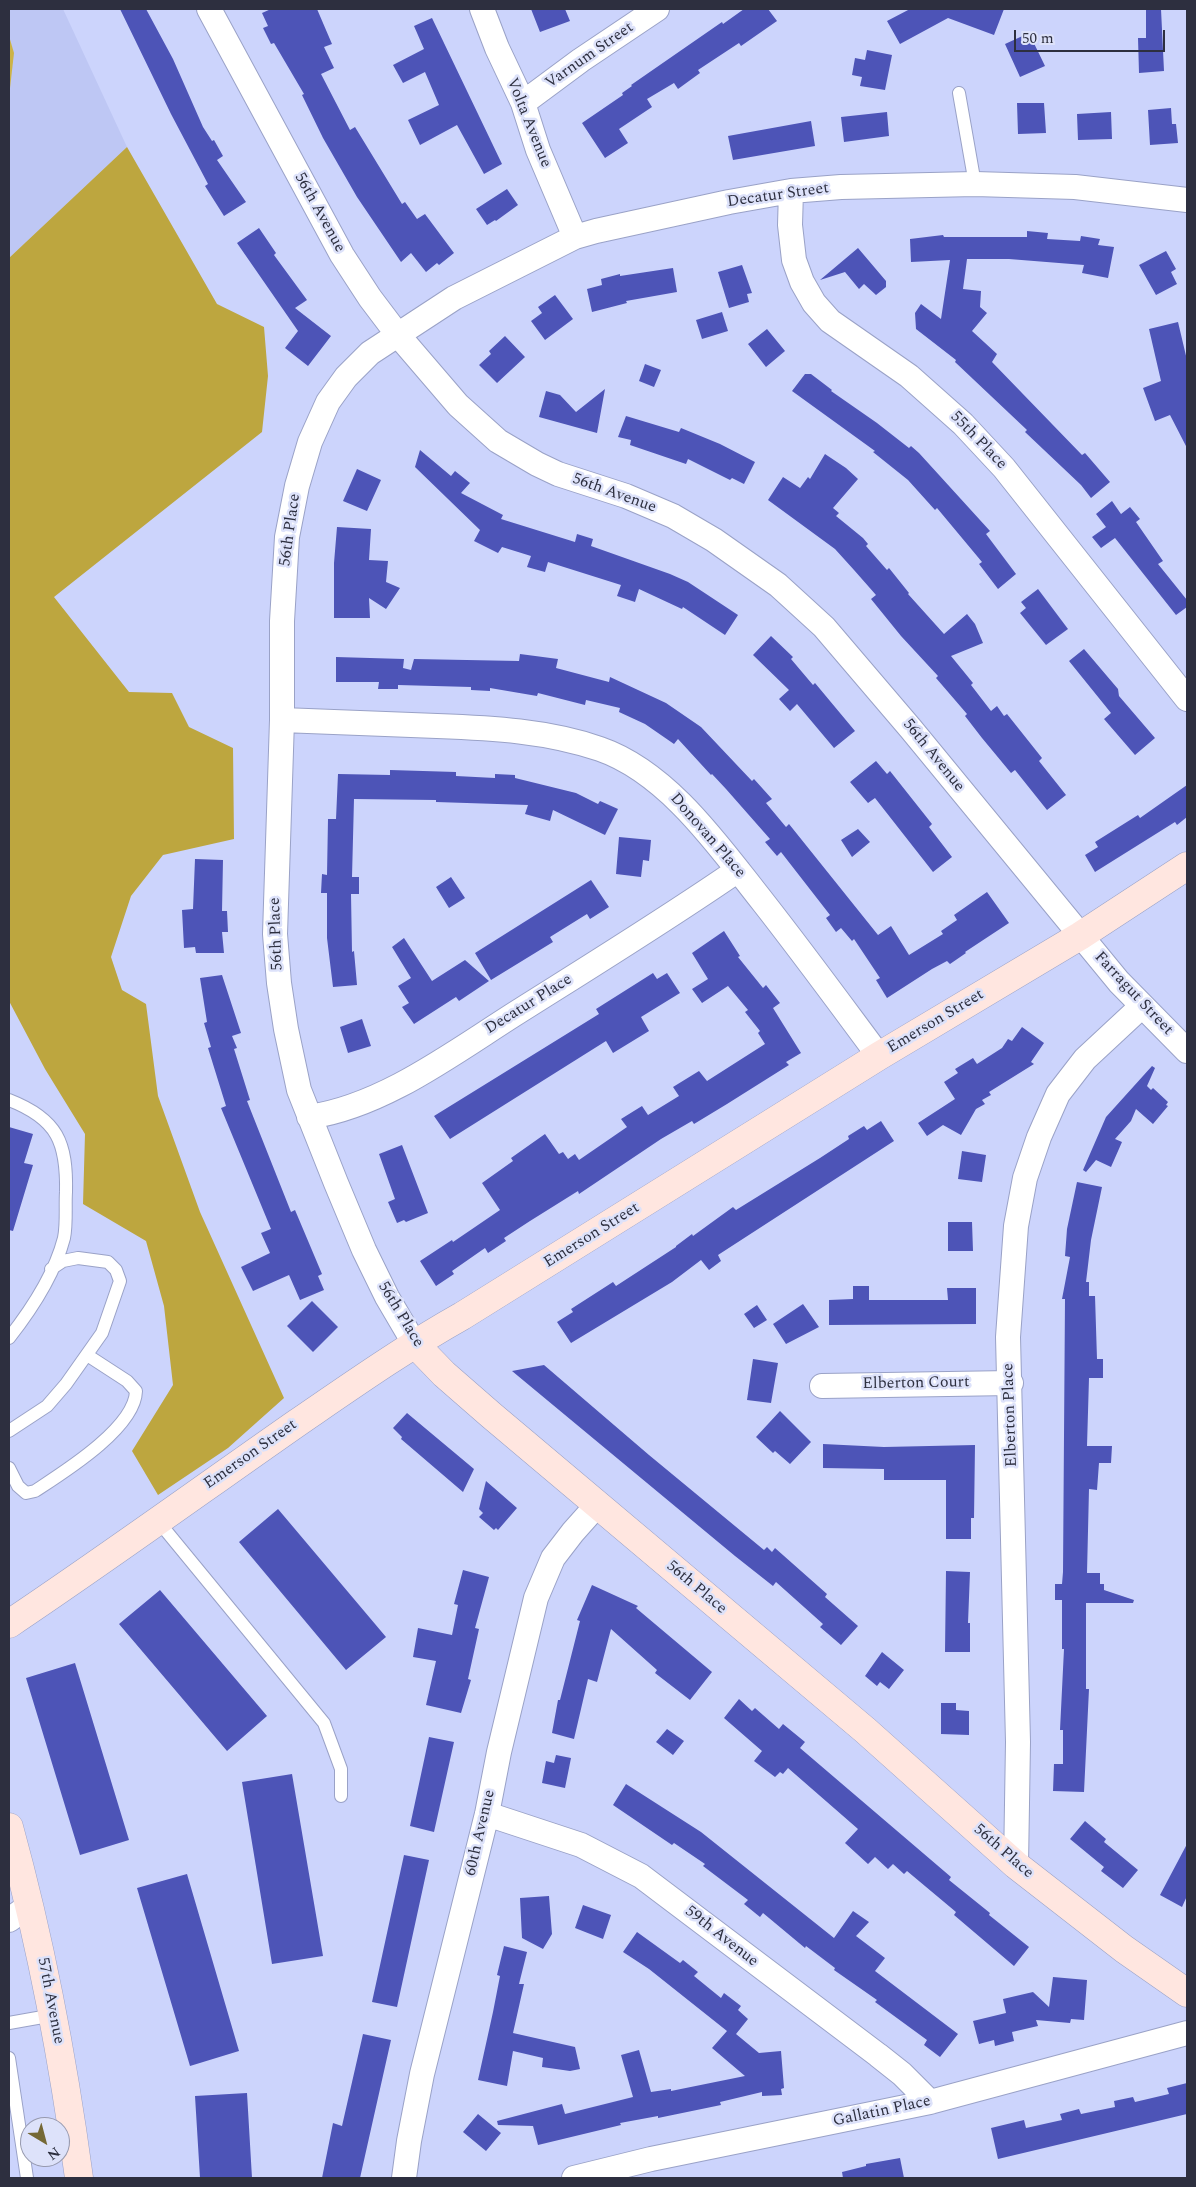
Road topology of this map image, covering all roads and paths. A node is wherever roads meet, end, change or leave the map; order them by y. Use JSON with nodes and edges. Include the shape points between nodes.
{"nodes":[{"id":1,"x":209,"y":9,"type":"edge"},
{"id":2,"x":482,"y":9,"type":"edge"},
{"id":3,"x":657,"y":9,"type":"edge"},
{"id":4,"x":959,"y":93,"type":"dead end"},
{"id":5,"x":523,"y":103,"type":"junction"},
{"id":6,"x":975,"y":184,"type":"junction"},
{"id":7,"x":792,"y":191,"type":"junction"},
{"id":8,"x":1187,"y":200,"type":"edge"},
{"id":9,"x":575,"y":237,"type":"junction"},
{"id":10,"x":398,"y":335,"type":"junction"},
{"id":11,"x":1187,"y":699,"type":"edge"},
{"id":12,"x":282,"y":720,"type":"junction"},
{"id":13,"x":1187,"y":866,"type":"edge"},
{"id":14,"x":738,"y":870,"type":"junction"},
{"id":15,"x":1080,"y":936,"type":"junction"},
{"id":16,"x":1142,"y":1006,"type":"junction"},
{"id":17,"x":1187,"y":1051,"type":"edge"},
{"id":18,"x":879,"y":1056,"type":"junction"},
{"id":19,"x":9,"y":1100,"type":"edge"},
{"id":20,"x":309,"y":1117,"type":"junction"},
{"id":21,"x":51,"y":1270,"type":"junction"},
{"id":22,"x":9,"y":1338,"type":"edge"},
{"id":23,"x":414,"y":1343,"type":"junction"},
{"id":24,"x":87,"y":1355,"type":"junction"},
{"id":25,"x":1011,"y":1383,"type":"junction"},
{"id":26,"x":822,"y":1386,"type":"dead end"},
{"id":27,"x":9,"y":1431,"type":"edge"},
{"id":28,"x":9,"y":1468,"type":"edge"},
{"id":29,"x":598,"y":1504,"type":"junction"},
{"id":30,"x":158,"y":1521,"type":"junction"},
{"id":31,"x":9,"y":1624,"type":"edge"},
{"id":32,"x":341,"y":1796,"type":"dead end"},
{"id":33,"x":487,"y":1814,"type":"junction"},
{"id":34,"x":9,"y":1827,"type":"edge"},
{"id":35,"x":1016,"y":1865,"type":"junction"},
{"id":36,"x":20,"y":1912,"type":"edge"},
{"id":37,"x":1187,"y":1993,"type":"edge"},
{"id":38,"x":54,"y":2015,"type":"junction"},
{"id":39,"x":9,"y":2023,"type":"edge"},
{"id":40,"x":1187,"y":2033,"type":"edge"},
{"id":41,"x":9,"y":2058,"type":"edge"},
{"id":42,"x":930,"y":2102,"type":"junction"},
{"id":43,"x":27,"y":2178,"type":"edge"},
{"id":44,"x":79,"y":2178,"type":"edge"},
{"id":45,"x":404,"y":2178,"type":"edge"},
{"id":46,"x":574,"y":2178,"type":"edge"}],
"edges":[{"from":1,"to":10,"type":"street","name":"56th Avenue","via":[[342,255]]},
{"from":2,"to":5,"type":"street","name":"Volta Avenue"},
{"from":3,"to":5,"type":"street","name":"Varnum Street"},
{"from":4,"to":6,"type":"lane"},
{"from":5,"to":9,"type":"street","name":"Volta Avenue","via":[[538,150]]},
{"from":6,"to":7,"type":"street","name":"Decatur Street"},
{"from":6,"to":8,"type":"street","name":"Decatur Street","via":[[1075,187]]},
{"from":7,"to":9,"type":"street","name":"Decatur Street","via":[[657,216]]},
{"from":7,"to":11,"type":"street","name":"55th Place","via":[[790,225],[794,260],[814,303],[830,321],[909,376],[963,424],[1004,468]]},
{"from":9,"to":10,"type":"street","name":"Decatur Street","via":[[454,298]]},
{"from":10,"to":12,"type":"street","name":"56th Place","via":[[370,353],[346,377],[328,402],[310,442],[287,536],[282,621]]},
{"from":10,"to":15,"type":"street","name":"56th Avenue","via":[[458,405],[498,441],[558,474],[626,496],[673,516],[778,585],[824,627],[877,688]]},
{"from":12,"to":14,"type":"street","name":"Donovan Place","via":[[510,731],[550,736],[602,750],[666,789],[701,824]]},
{"from":12,"to":20,"type":"street","name":"56th Place","via":[[275,934],[291,1058]]},
{"from":13,"to":15,"type":"street","name":"Emerson Street"},
{"from":14,"to":18,"type":"street","name":"Donovan Place"},
{"from":14,"to":20,"type":"street","name":"Decatur Place","via":[[659,924],[405,1082],[350,1108]]},
{"from":15,"to":16,"type":"street","name":"Farragut Street"},
{"from":15,"to":18,"type":"street","name":"Emerson Street"},
{"from":16,"to":17,"type":"street","name":"Farragut Street"},
{"from":16,"to":25,"type":"street","name":"Elberton Place","via":[[1085,1059],[1058,1094],[1039,1137],[1025,1178],[1016,1226],[1008,1336]]},
{"from":18,"to":23,"type":"street","name":"Emerson Street"},
{"from":19,"to":21,"type":"lane","via":[[40,1117],[62,1143],[66,1181],[64,1237]]},
{"from":20,"to":23,"type":"street","name":"56th Place","via":[[364,1250]]},
{"from":21,"to":22,"type":"lane","via":[[32,1306]]},
{"from":21,"to":24,"type":"lane","via":[[63,1261],[78,1258],[108,1262],[116,1270],[120,1280],[102,1333]]},
{"from":23,"to":29,"type":"street","name":"56th Place","via":[[484,1410]]},
{"from":23,"to":30,"type":"street","name":"Emerson Street"},
{"from":24,"to":27,"type":"lane","via":[[47,1406]]},
{"from":24,"to":28,"type":"lane","via":[[127,1381],[136,1391],[136,1402],[98,1447],[35,1491],[26,1493],[18,1486]]},
{"from":25,"to":26,"type":"street","name":"Elberton Court"},
{"from":25,"to":35,"type":"street","name":"Elberton Place","via":[[1018,1742]]},
{"from":29,"to":33,"type":"street","name":"60th Avenue","via":[[553,1558],[536,1598]]},
{"from":29,"to":35,"type":"street","name":"56th Place","via":[[865,1730]]},
{"from":30,"to":31,"type":"street","name":"Emerson Street"},
{"from":30,"to":32,"type":"lane","via":[[324,1723],[341,1768]]},
{"from":33,"to":42,"type":"street","name":"59th Avenue","via":[[581,1845],[641,1876],[878,2054]]},
{"from":33,"to":45,"type":"street","name":"60th Avenue","via":[[422,2074]]},
{"from":34,"to":36,"type":"street","name":"57th Avenue"},
{"from":35,"to":37,"type":"street","name":"56th Place","via":[[1124,1949]]},
{"from":36,"to":38,"type":"street","name":"57th Avenue"},
{"from":38,"to":39,"type":"lane"},
{"from":38,"to":44,"type":"street","name":"57th Avenue"},
{"from":40,"to":42,"type":"street","name":"Gallatin Place"},
{"from":41,"to":43,"type":"lane"},
{"from":42,"to":46,"type":"street","name":"Gallatin Place","via":[[651,2159]]}]}
